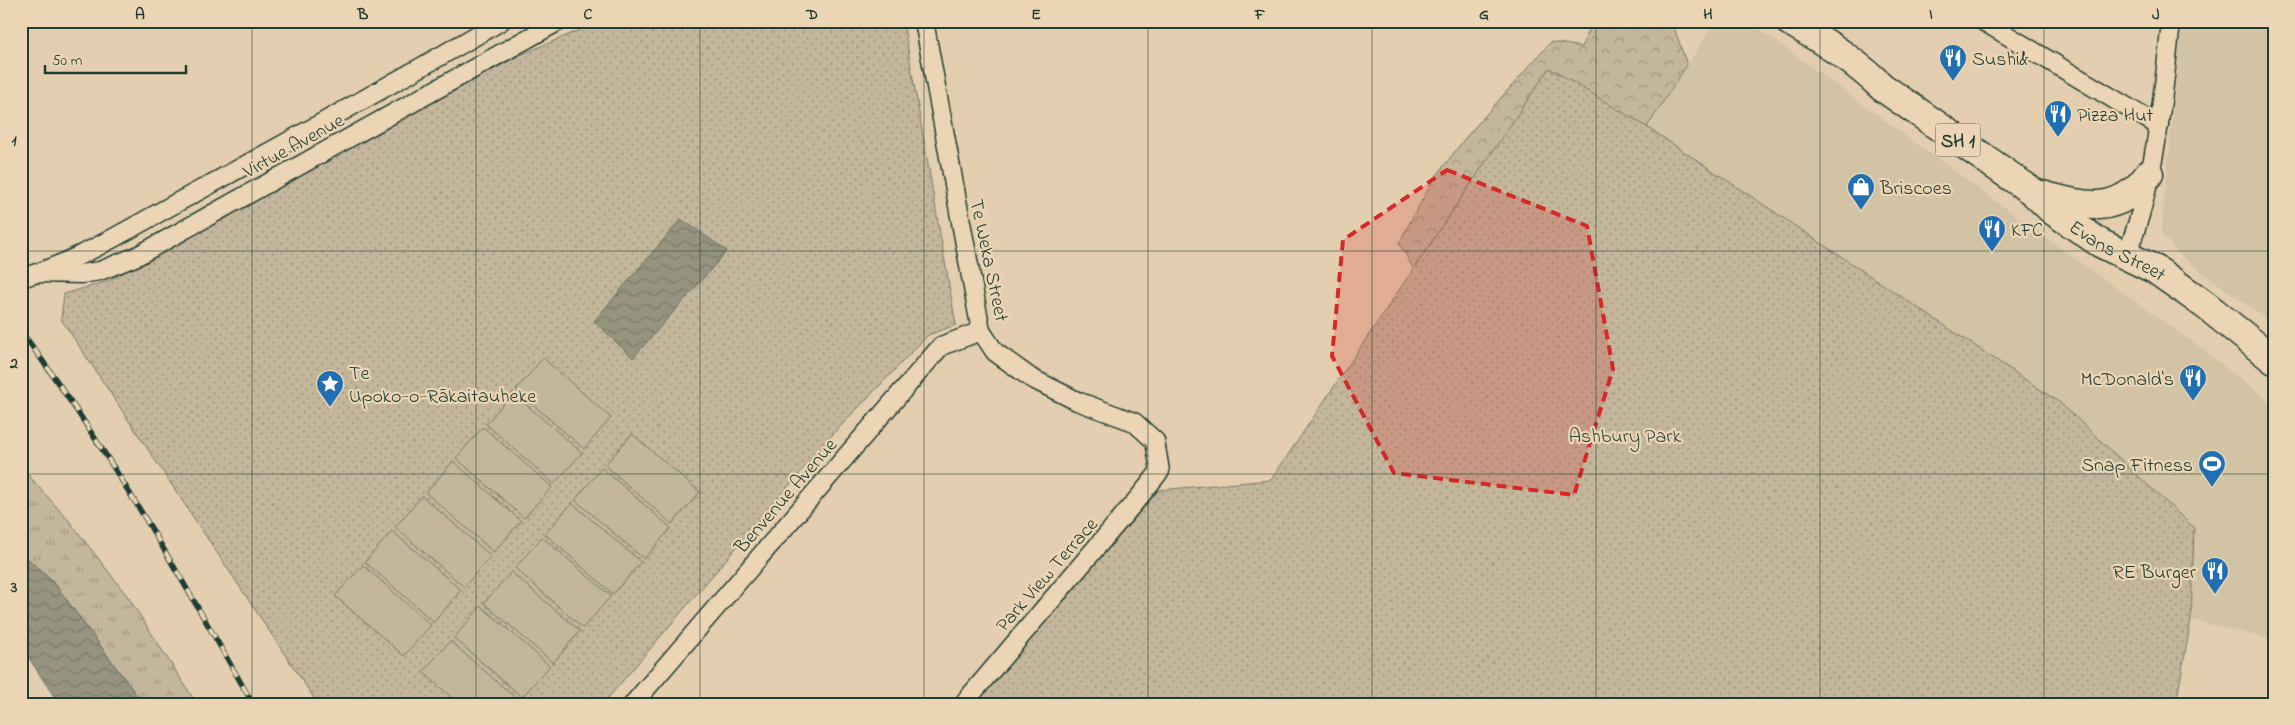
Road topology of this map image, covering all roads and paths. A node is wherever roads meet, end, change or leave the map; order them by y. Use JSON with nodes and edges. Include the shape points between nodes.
{"nodes":[{"id":1,"x":501,"y":21,"type":"edge"},
{"id":2,"x":559,"y":21,"type":"edge"},
{"id":3,"x":924,"y":21,"type":"edge"},
{"id":4,"x":1790,"y":21,"type":"edge"},
{"id":5,"x":1983,"y":21,"type":"edge"},
{"id":6,"x":2171,"y":21,"type":"edge"},
{"id":7,"x":2159,"y":126,"type":"junction"},
{"id":8,"x":2149,"y":174,"type":"junction"},
{"id":9,"x":2033,"y":192,"type":"junction"},
{"id":10,"x":2128,"y":254,"type":"junction"},
{"id":11,"x":30,"y":276,"type":"edge"},
{"id":12,"x":982,"y":331,"type":"junction"},
{"id":13,"x":2274,"y":360,"type":"edge"},
{"id":14,"x":1160,"y":471,"type":"joint"},
{"id":15,"x":634,"y":704,"type":"edge"},
{"id":16,"x":963,"y":704,"type":"edge"}],
"edges":[{"from":1,"to":11,"type":"street","name":"Virtue Avenue","via":[[302,135],[107,241]]},
{"from":2,"to":11,"type":"street","name":"Virtue Avenue","via":[[137,256],[100,271]]},
{"from":3,"to":12,"type":"street","name":"Te Weka Street"},
{"from":4,"to":9,"type":"highway","name":"Evans Street","number":"SH 1","via":[[1861,67],[1882,87]]},
{"from":5,"to":7,"type":"street"},
{"from":6,"to":7,"type":"street"},
{"from":7,"to":8,"type":"street"},
{"from":8,"to":9,"type":"highway","via":[[2139,188],[2112,205],[2075,204]]},
{"from":8,"to":10,"type":"street","via":[[2140,221]]},
{"from":9,"to":10,"type":"highway","name":"Evans Street","number":"SH 1","via":[[2053,211],[2100,243]]},
{"from":10,"to":13,"type":"highway","name":"Evans Street","number":"SH 1","via":[[2204,304]]},
{"from":12,"to":14,"type":"street","name":"Te Weka Street","via":[[995,352],[1031,378],[1077,401],[1134,422],[1156,441]]},
{"from":12,"to":15,"type":"street","name":"Benvenue Avenue","via":[[941,346]]},
{"from":14,"to":16,"type":"street","name":"Park View Terrace"}]}
